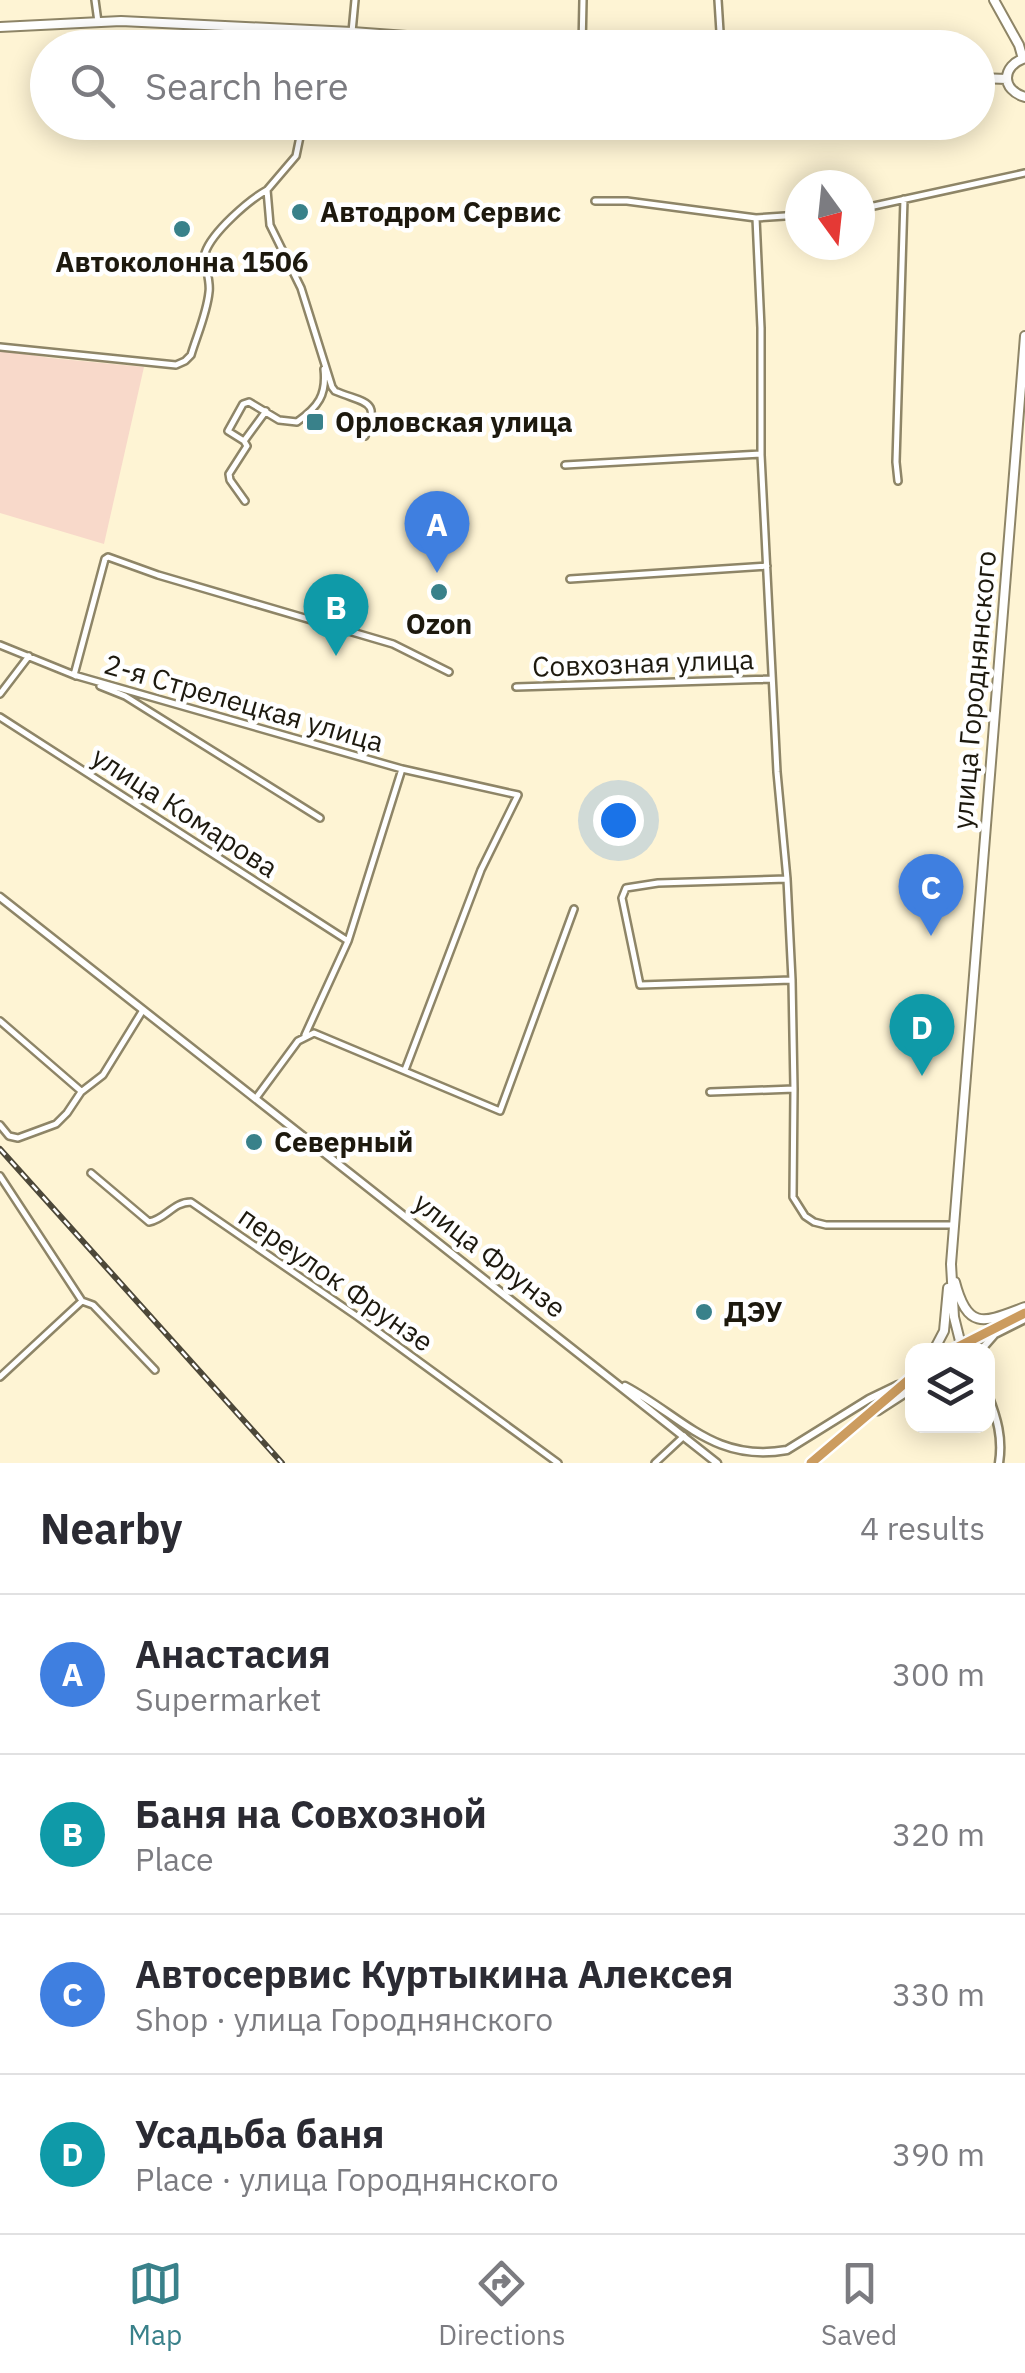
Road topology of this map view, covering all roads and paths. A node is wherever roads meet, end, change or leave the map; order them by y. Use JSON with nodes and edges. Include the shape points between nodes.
{"nodes":[{"id":1,"x":95,"y":0,"type":"edge"},
{"id":2,"x":355,"y":0,"type":"edge"},
{"id":3,"x":583,"y":0,"type":"edge"},
{"id":4,"x":718,"y":0,"type":"edge"},
{"id":5,"x":994,"y":0,"type":"edge"},
{"id":6,"x":98,"y":23,"type":"junction"},
{"id":7,"x":0,"y":26,"type":"edge"},
{"id":8,"x":307,"y":30,"type":"edge"},
{"id":9,"x":352,"y":30,"type":"edge"},
{"id":10,"x":582,"y":30,"type":"edge"},
{"id":11,"x":720,"y":30,"type":"edge"},
{"id":12,"x":1024,"y":59,"type":"edge"},
{"id":13,"x":995,"y":79,"type":"edge"},
{"id":14,"x":1007,"y":79,"type":"junction"},
{"id":15,"x":1025,"y":97,"type":"edge"},
{"id":16,"x":299,"y":140,"type":"edge"},
{"id":17,"x":1025,"y":173,"type":"edge"},
{"id":18,"x":267,"y":190,"type":"junction"},
{"id":19,"x":904,"y":199,"type":"junction"},
{"id":20,"x":595,"y":200,"type":"dead end"},
{"id":21,"x":875,"y":206,"type":"edge"},
{"id":22,"x":785,"y":216,"type":"edge"},
{"id":23,"x":756,"y":218,"type":"junction"},
{"id":24,"x":1025,"y":336,"type":"edge"},
{"id":25,"x":0,"y":347,"type":"edge"},
{"id":26,"x":325,"y":366,"type":"junction"},
{"id":27,"x":335,"y":391,"type":"junction"},
{"id":28,"x":324,"y":392,"type":"junction"},
{"id":29,"x":266,"y":411,"type":"junction"},
{"id":30,"x":365,"y":436,"type":"dead end"},
{"id":31,"x":244,"y":441,"type":"junction"},
{"id":32,"x":761,"y":454,"type":"junction"},
{"id":33,"x":564,"y":465,"type":"dead end"},
{"id":34,"x":898,"y":481,"type":"dead end"},
{"id":35,"x":245,"y":501,"type":"dead end"},
{"id":36,"x":767,"y":566,"type":"junction"},
{"id":37,"x":570,"y":579,"type":"dead end"},
{"id":38,"x":0,"y":645,"type":"edge"},
{"id":39,"x":29,"y":656,"type":"junction"},
{"id":40,"x":449,"y":672,"type":"dead end"},
{"id":41,"x":74,"y":675,"type":"junction"},
{"id":42,"x":772,"y":679,"type":"junction"},
{"id":43,"x":516,"y":687,"type":"dead end"},
{"id":44,"x":0,"y":694,"type":"edge"},
{"id":45,"x":0,"y":717,"type":"edge"},
{"id":46,"x":402,"y":769,"type":"junction"},
{"id":47,"x":320,"y":818,"type":"dead end"},
{"id":48,"x":787,"y":879,"type":"junction"},
{"id":49,"x":0,"y":897,"type":"edge"},
{"id":50,"x":574,"y":908,"type":"dead end"},
{"id":51,"x":348,"y":941,"type":"junction"},
{"id":52,"x":792,"y":980,"type":"junction"},
{"id":53,"x":143,"y":1010,"type":"junction"},
{"id":54,"x":0,"y":1021,"type":"edge"},
{"id":55,"x":303,"y":1038,"type":"junction"},
{"id":56,"x":404,"y":1070,"type":"junction"},
{"id":57,"x":794,"y":1089,"type":"junction"},
{"id":58,"x":81,"y":1092,"type":"junction"},
{"id":59,"x":710,"y":1092,"type":"dead end"},
{"id":60,"x":256,"y":1098,"type":"junction"},
{"id":61,"x":0,"y":1125,"type":"edge"},
{"id":62,"x":91,"y":1173,"type":"dead end"},
{"id":63,"x":0,"y":1176,"type":"edge"},
{"id":64,"x":953,"y":1225,"type":"junction"},
{"id":65,"x":950,"y":1264,"type":"junction"},
{"id":66,"x":82,"y":1300,"type":"junction"},
{"id":67,"x":1025,"y":1313,"type":"edge"},
{"id":68,"x":938,"y":1343,"type":"edge"},
{"id":69,"x":958,"y":1343,"type":"edge"},
{"id":70,"x":970,"y":1343,"type":"edge"},
{"id":71,"x":986,"y":1343,"type":"edge"},
{"id":72,"x":155,"y":1370,"type":"dead end"},
{"id":73,"x":0,"y":1377,"type":"edge"},
{"id":74,"x":611,"y":1378,"type":"junction"},
{"id":75,"x":905,"y":1383,"type":"edge"},
{"id":76,"x":905,"y":1385,"type":"edge"},
{"id":77,"x":995,"y":1416,"type":"edge"},
{"id":78,"x":684,"y":1436,"type":"junction"},
{"id":79,"x":558,"y":1463,"type":"edge"},
{"id":80,"x":655,"y":1463,"type":"edge"},
{"id":81,"x":717,"y":1463,"type":"edge"},
{"id":82,"x":811,"y":1463,"type":"edge"},
{"id":83,"x":999,"y":1463,"type":"edge"}],
"edges":[{"from":1,"to":6,"type":"street"},
{"from":2,"to":9,"type":"street"},
{"from":3,"to":10,"type":"street"},
{"from":4,"to":11,"type":"street"},
{"from":5,"to":12,"type":"main road"},
{"from":6,"to":7,"type":"main road"},
{"from":6,"to":8,"type":"main road"},
{"from":12,"to":14,"type":"main road","via":[[1012,64]]},
{"from":13,"to":14,"type":"main road"},
{"from":14,"to":15,"type":"main road"},
{"from":16,"to":18,"type":"street","via":[[296,156]]},
{"from":17,"to":19,"type":"street"},
{"from":18,"to":25,"type":"street","via":[[206,251],[208,300],[185,361]]},
{"from":18,"to":26,"type":"street","via":[[270,225],[300,288]]},
{"from":19,"to":21,"type":"street"},
{"from":19,"to":34,"type":"street"},
{"from":20,"to":23,"type":"street"},
{"from":22,"to":23,"type":"street"},
{"from":23,"to":32,"type":"street"},
{"from":24,"to":64,"type":"main road","name":"улица Городнянского"},
{"from":26,"to":27,"type":"street"},
{"from":26,"to":28,"type":"street"},
{"from":27,"to":28,"type":"street"},
{"from":27,"to":30,"type":"street","via":[[371,407]]},
{"from":28,"to":29,"type":"street","via":[[297,422]]},
{"from":29,"to":31,"type":"street"},
{"from":29,"to":31,"type":"street","via":[[244,404],[228,432]]},
{"from":31,"to":35,"type":"street","via":[[246,450],[229,474]]},
{"from":32,"to":33,"type":"street"},
{"from":32,"to":36,"type":"street"},
{"from":36,"to":37,"type":"street"},
{"from":36,"to":42,"type":"street"},
{"from":38,"to":39,"type":"street","name":"2-я Стрелецкая улица"},
{"from":39,"to":41,"type":"street","name":"2-я Стрелецкая улица"},
{"from":39,"to":44,"type":"street"},
{"from":40,"to":41,"type":"street","via":[[393,644],[108,557]]},
{"from":41,"to":46,"type":"street","name":"2-я Стрелецкая улица"},
{"from":41,"to":47,"type":"street","name":"2-я Стрелецкая улица","via":[[124,696]]},
{"from":42,"to":43,"type":"street","name":"Совхозная улица"},
{"from":42,"to":48,"type":"street"},
{"from":45,"to":51,"type":"street","name":"улица Комарова"},
{"from":46,"to":51,"type":"street"},
{"from":46,"to":56,"type":"street","name":"2-я Стрелецкая улица","via":[[518,795],[481,870]]},
{"from":48,"to":52,"type":"street"},
{"from":48,"to":52,"type":"street","via":[[658,883],[626,888],[622,898],[640,985]]},
{"from":49,"to":53,"type":"street","name":"улица Фрунзе"},
{"from":50,"to":56,"type":"street","via":[[500,1112]]},
{"from":51,"to":55,"type":"street"},
{"from":52,"to":57,"type":"street"},
{"from":53,"to":58,"type":"street","via":[[103,1075]]},
{"from":53,"to":60,"type":"street","name":"улица Фрунзе"},
{"from":54,"to":58,"type":"street"},
{"from":55,"to":56,"type":"street","via":[[319,1034]]},
{"from":55,"to":60,"type":"street"},
{"from":57,"to":59,"type":"street"},
{"from":57,"to":64,"type":"street","via":[[793,1198],[804,1216],[840,1227]]},
{"from":58,"to":61,"type":"street","via":[[56,1124],[22,1138]]},
{"from":60,"to":74,"type":"street","name":"улица Фрунзе"},
{"from":62,"to":79,"type":"street","name":"переулок Фрунзе","via":[[149,1222],[191,1202]]},
{"from":63,"to":66,"type":"street"},
{"from":64,"to":65,"type":"main road","name":"улица Городнянского"},
{"from":65,"to":67,"type":"main road","via":[[962,1306],[974,1318]]},
{"from":65,"to":68,"type":"main road"},
{"from":65,"to":69,"type":"main road","name":"улица Городнянского"},
{"from":66,"to":72,"type":"street"},
{"from":66,"to":73,"type":"street"},
{"from":67,"to":70,"type":"highway"},
{"from":67,"to":71,"type":"street"},
{"from":74,"to":75,"type":"street","via":[[704,1440],[749,1458],[787,1450]]},
{"from":74,"to":78,"type":"street","name":"улица Фрунзе"},
{"from":76,"to":82,"type":"highway"},
{"from":77,"to":83,"type":"street"},
{"from":78,"to":80,"type":"street"},
{"from":78,"to":81,"type":"street","name":"улица Фрунзе"}]}
